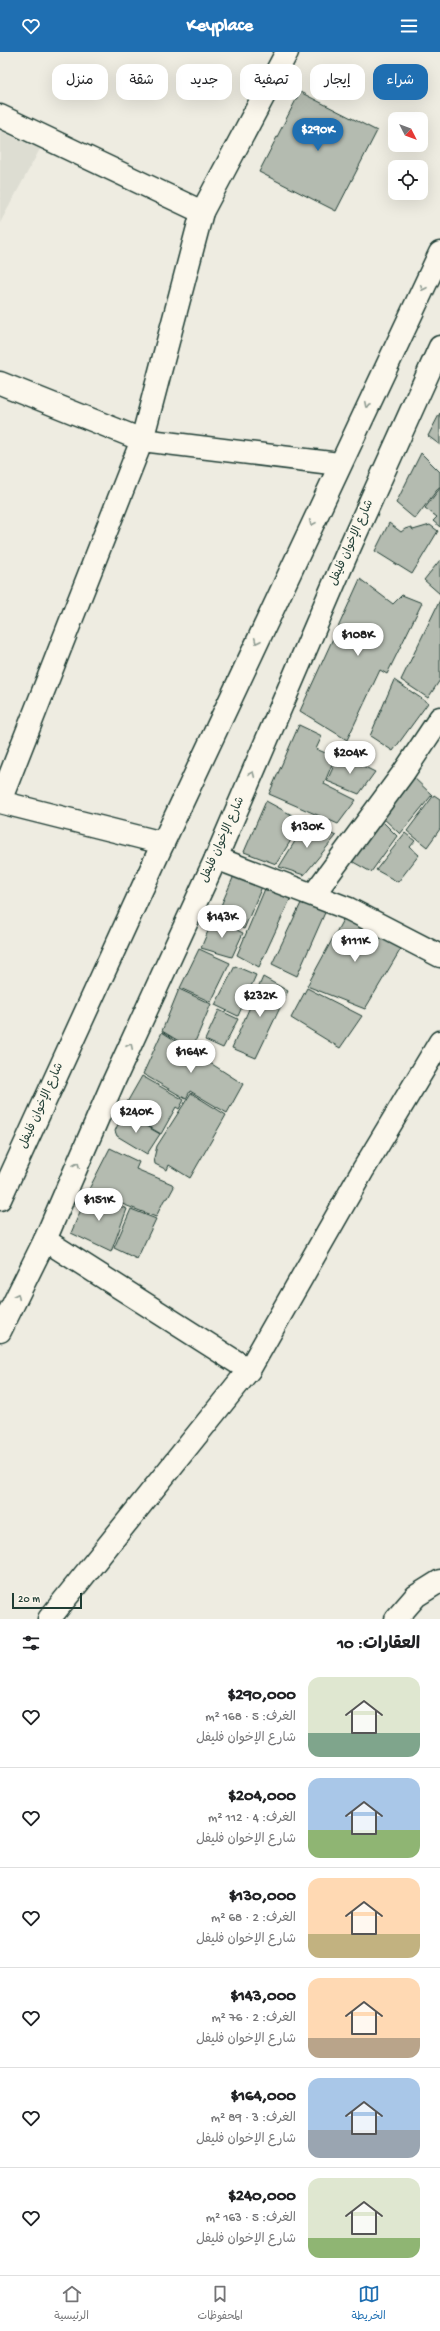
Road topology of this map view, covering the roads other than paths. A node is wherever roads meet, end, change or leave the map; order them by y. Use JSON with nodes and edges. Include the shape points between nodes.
{"nodes":[{"id":1,"x":287,"y":52,"type":"edge"},
{"id":2,"x":0,"y":116,"type":"edge"},
{"id":3,"x":202,"y":212,"type":"junction"},
{"id":4,"x":440,"y":253,"type":"edge"},
{"id":5,"x":440,"y":347,"type":"edge"},
{"id":6,"x":0,"y":383,"type":"edge"},
{"id":7,"x":142,"y":440,"type":"junction"},
{"id":8,"x":339,"y":464,"type":"junction"},
{"id":9,"x":440,"y":718,"type":"edge"},
{"id":10,"x":0,"y":801,"type":"edge"},
{"id":11,"x":163,"y":843,"type":"junction"},
{"id":12,"x":216,"y":858,"type":"junction"},
{"id":13,"x":314,"y":894,"type":"junction"},
{"id":14,"x":440,"y":956,"type":"edge"},
{"id":15,"x":440,"y":1042,"type":"edge"},
{"id":16,"x":0,"y":1198,"type":"edge"},
{"id":17,"x":45,"y":1240,"type":"junction"},
{"id":18,"x":0,"y":1331,"type":"edge"},
{"id":19,"x":249,"y":1370,"type":"junction"},
{"id":20,"x":440,"y":1581,"type":"edge"},
{"id":21,"x":49,"y":1619,"type":"edge"},
{"id":22,"x":396,"y":1619,"type":"edge"}],
"edges":[{"from":1,"to":3,"type":"street"},
{"from":2,"to":3,"type":"street"},
{"from":3,"to":7,"type":"street"},
{"from":4,"to":8,"type":"street","name":"شارع الإخوان فليفل","one_way":true},
{"from":12,"to":5,"type":"street","name":"شارع الإخوان فليفل","one_way":true,"via":[[348,550]]},
{"from":6,"to":7,"type":"street"},
{"from":7,"to":8,"type":"street"},
{"from":7,"to":10,"type":"street"},
{"from":8,"to":11,"type":"street","name":"شارع الإخوان فليفل","one_way":true},
{"from":9,"to":13,"type":"street","via":[[404,772]]},
{"from":10,"to":11,"type":"street"},
{"from":11,"to":16,"type":"street","name":"شارع الإخوان فليفل"},
{"from":12,"to":13,"type":"street"},
{"from":17,"to":12,"type":"street","name":"شارع الإخوان فليفل","one_way":true},
{"from":13,"to":14,"type":"street"},
{"from":15,"to":19,"type":"street","via":[[363,1170]]},
{"from":18,"to":17,"type":"street","name":"شارع الإخوان فليفل","one_way":true},
{"from":17,"to":19,"type":"street"},
{"from":19,"to":21,"type":"street"},
{"from":20,"to":22,"type":"street","via":[[416,1596]]}]}
